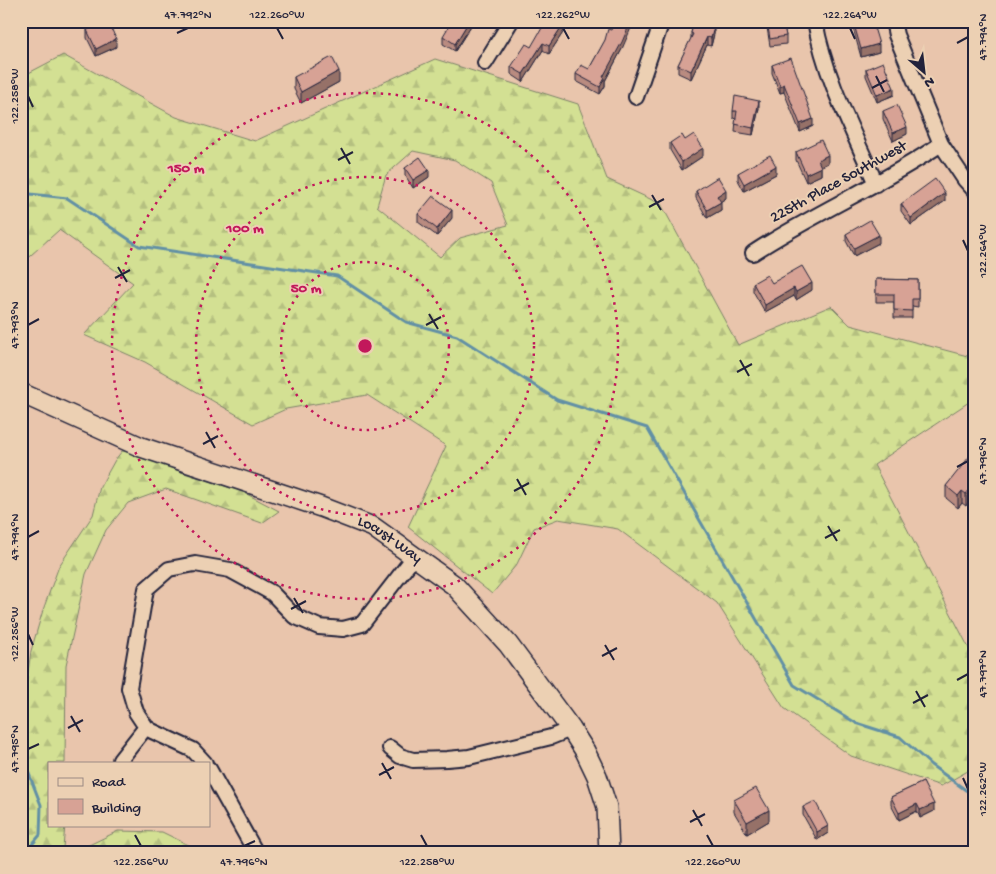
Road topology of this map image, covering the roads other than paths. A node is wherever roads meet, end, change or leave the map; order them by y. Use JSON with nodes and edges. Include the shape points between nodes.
{"nodes":[{"id":1,"x":511,"y":21,"type":"edge"},
{"id":2,"x":662,"y":21,"type":"edge"},
{"id":3,"x":816,"y":21,"type":"edge"},
{"id":4,"x":893,"y":21,"type":"edge"},
{"id":5,"x":484,"y":63,"type":"dead end"},
{"id":6,"x":636,"y":97,"type":"dead end"},
{"id":7,"x":941,"y":144,"type":"junction"},
{"id":8,"x":876,"y":184,"type":"junction"},
{"id":9,"x":975,"y":191,"type":"edge"},
{"id":10,"x":753,"y":253,"type":"dead end"},
{"id":11,"x":21,"y":393,"type":"edge"},
{"id":12,"x":414,"y":557,"type":"junction"},
{"id":13,"x":146,"y":726,"type":"junction"},
{"id":14,"x":571,"y":729,"type":"junction"},
{"id":15,"x":390,"y":748,"type":"dead end"},
{"id":16,"x":120,"y":760,"type":"dead end"},
{"id":17,"x":204,"y":762,"type":"edge"},
{"id":18,"x":210,"y":771,"type":"edge"},
{"id":19,"x":256,"y":853,"type":"edge"},
{"id":20,"x":609,"y":853,"type":"edge"}],
"edges":[{"from":1,"to":5,"type":"street"},
{"from":2,"to":6,"type":"street"},
{"from":3,"to":8,"type":"street","via":[[832,81]]},
{"from":4,"to":7,"type":"street"},
{"from":7,"to":8,"type":"street","name":"225th Place Southwest"},
{"from":7,"to":9,"type":"street"},
{"from":8,"to":10,"type":"street","name":"225th Place Southwest","via":[[786,231]]},
{"from":11,"to":12,"type":"main road","name":"Locust Way","via":[[141,447],[373,527]]},
{"from":12,"to":13,"type":"street","via":[[362,624],[344,629],[319,627],[294,616],[272,593],[230,570],[195,564],[169,569],[146,589],[132,664],[129,688],[136,712]]},
{"from":12,"to":14,"type":"main road","name":"Locust Way","via":[[454,585],[508,644]]},
{"from":13,"to":16,"type":"street"},
{"from":13,"to":17,"type":"street","via":[[158,735],[193,750]]},
{"from":14,"to":15,"type":"street","via":[[551,737],[462,757],[413,760]]},
{"from":14,"to":20,"type":"main road","name":"Locust Way","via":[[590,760],[603,792],[609,824]]},
{"from":18,"to":19,"type":"street"}]}
